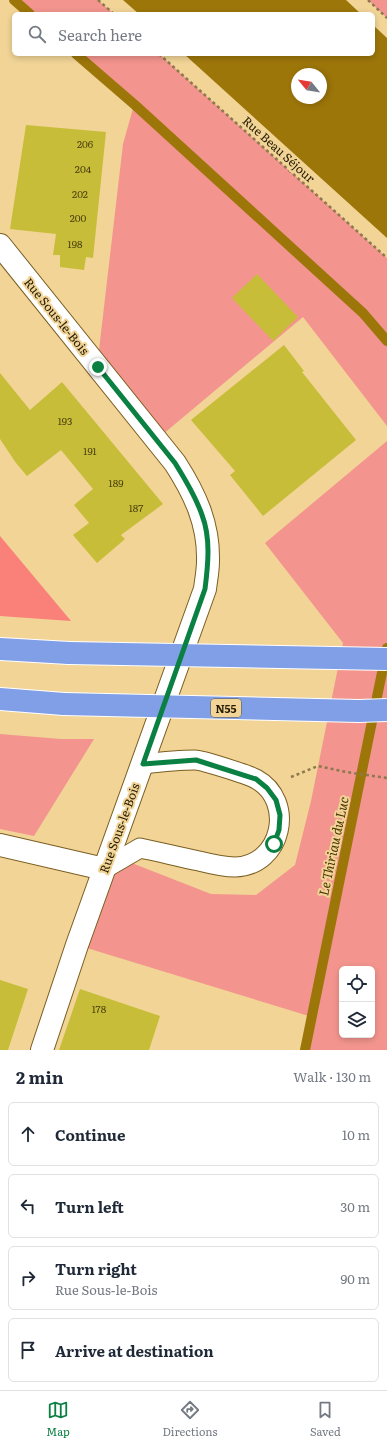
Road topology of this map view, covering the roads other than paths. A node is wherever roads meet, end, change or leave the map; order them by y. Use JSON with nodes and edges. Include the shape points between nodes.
{"nodes":[{"id":1,"x":0,"y":245,"type":"edge"},
{"id":2,"x":0,"y":649,"type":"edge"},
{"id":3,"x":387,"y":659,"type":"edge"},
{"id":4,"x":0,"y":699,"type":"edge"},
{"id":5,"x":387,"y":710,"type":"edge"},
{"id":6,"x":143,"y":764,"type":"junction"},
{"id":7,"x":0,"y":844,"type":"edge"},
{"id":8,"x":104,"y":869,"type":"junction"},
{"id":9,"x":42,"y":1050,"type":"edge"}],
"edges":[{"from":1,"to":6,"type":"street","name":"Rue Sous-le-Bois","via":[[175,463],[186,479],[203,516],[208,562],[205,589]]},
{"from":2,"to":3,"type":"highway","bridge":true,"via":[[69,653]]},
{"from":4,"to":5,"type":"highway","number":"N55","bridge":true,"via":[[64,704]]},
{"from":6,"to":8,"type":"street","name":"Rue Sous-le-Bois"},
{"from":6,"to":8,"type":"lane","via":[[196,760],[256,779],[276,800],[280,815],[279,830],[274,844],[252,863],[236,867],[220,866],[140,848]]},
{"from":7,"to":8,"type":"street"},
{"from":8,"to":9,"type":"street","name":"Rue Sous-le-Bois"}]}
